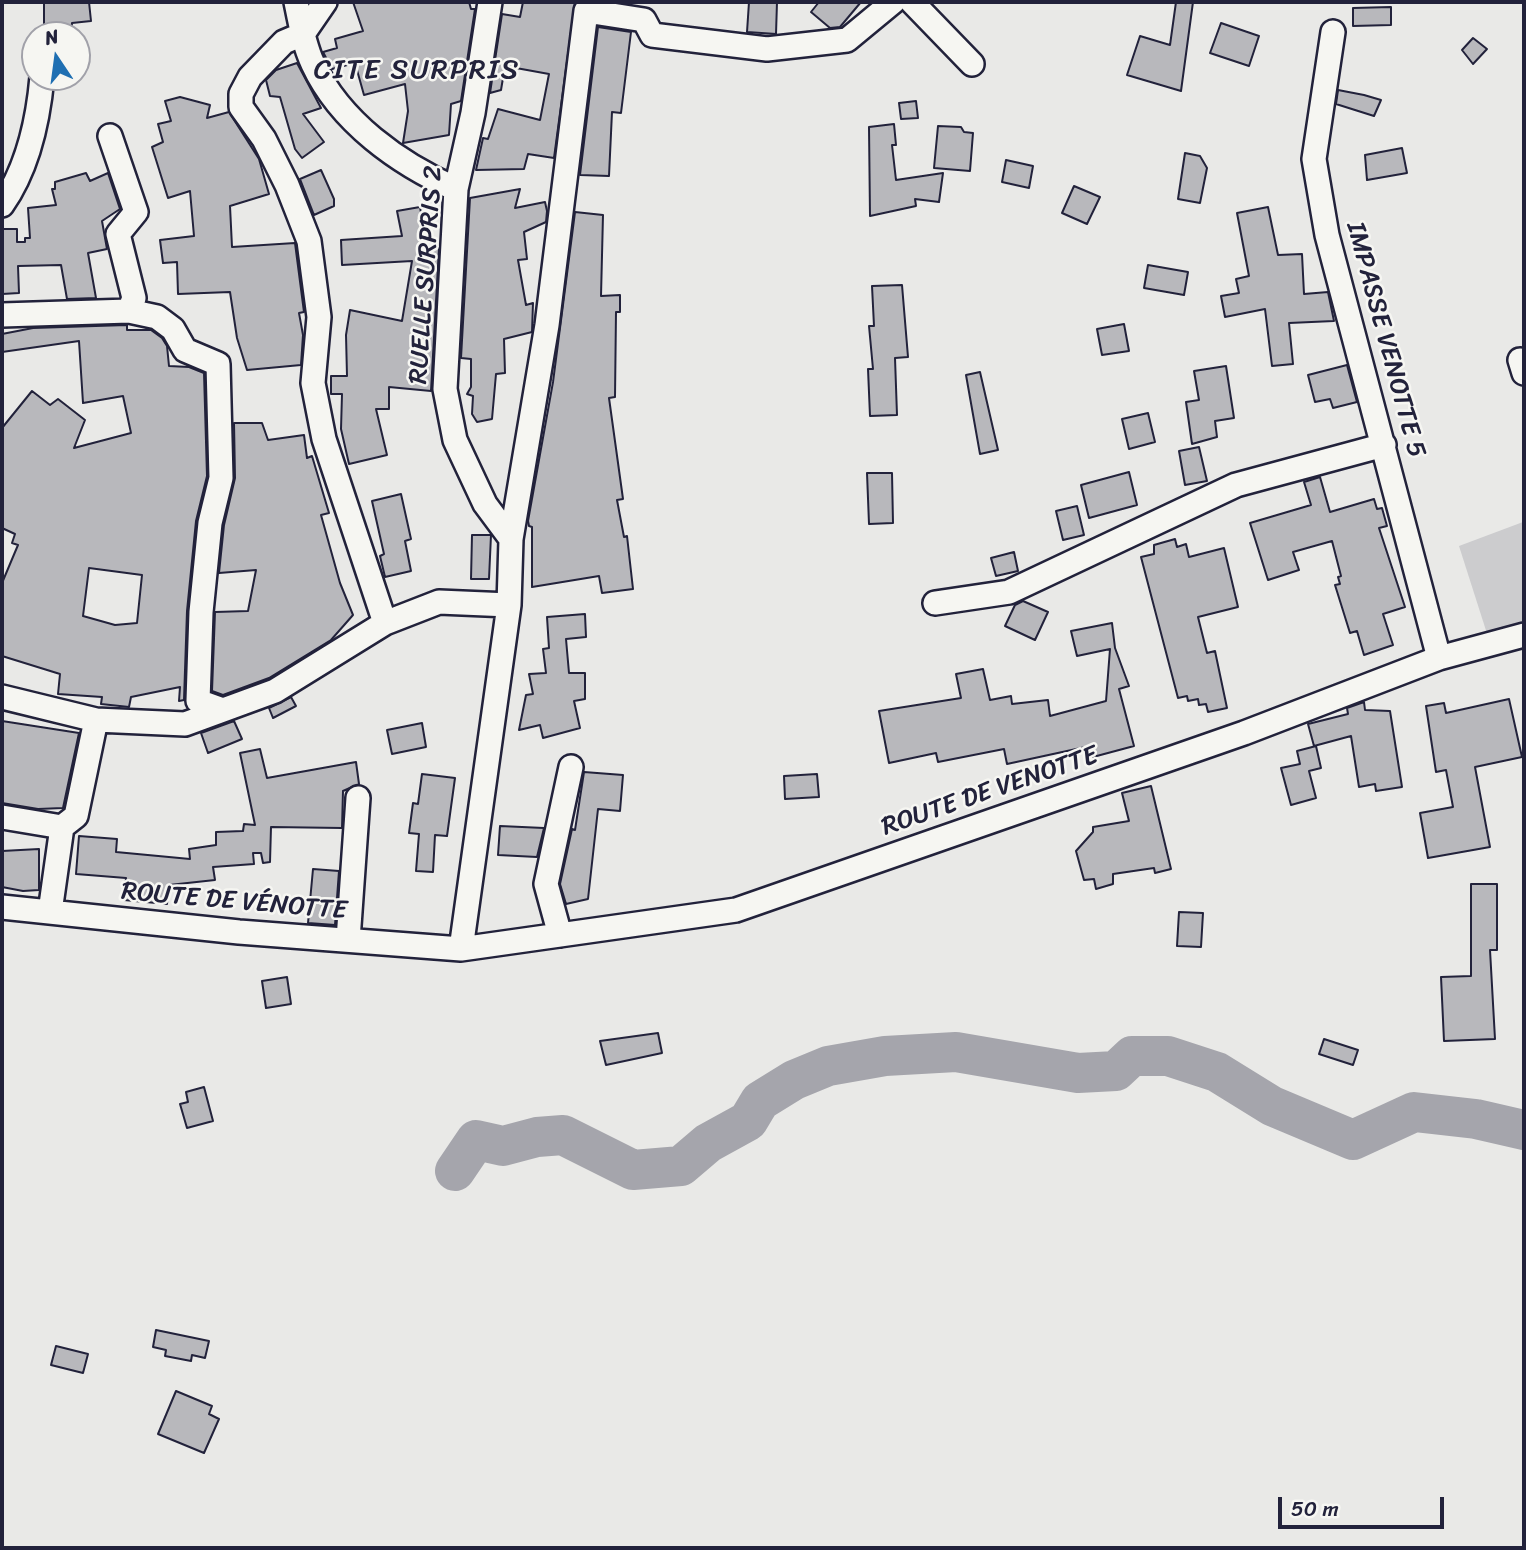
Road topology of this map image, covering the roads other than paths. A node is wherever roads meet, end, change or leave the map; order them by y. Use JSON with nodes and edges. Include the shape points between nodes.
{"nodes":[{"id":1,"x":296,"y":2,"type":"edge"},
{"id":2,"x":325,"y":2,"type":"edge"},
{"id":3,"x":490,"y":2,"type":"edge"},
{"id":4,"x":892,"y":2,"type":"edge"},
{"id":5,"x":912,"y":2,"type":"edge"},
{"id":6,"x":589,"y":7,"type":"edge"},
{"id":7,"x":1333,"y":32,"type":"dead end"},
{"id":8,"x":303,"y":34,"type":"junction"},
{"id":9,"x":972,"y":64,"type":"dead end"},
{"id":10,"x":41,"y":91,"type":"edge"},
{"id":11,"x":110,"y":136,"type":"dead end"},
{"id":12,"x":456,"y":189,"type":"junction"},
{"id":13,"x":2,"y":205,"type":"edge"},
{"id":14,"x":129,"y":311,"type":"junction"},
{"id":15,"x":2,"y":315,"type":"edge"},
{"id":16,"x":1384,"y":445,"type":"junction"},
{"id":17,"x":512,"y":539,"type":"junction"},
{"id":18,"x":935,"y":603,"type":"dead end"},
{"id":19,"x":509,"y":605,"type":"junction"},
{"id":20,"x":385,"y":624,"type":"junction"},
{"id":21,"x":1524,"y":635,"type":"edge"},
{"id":22,"x":1439,"y":658,"type":"junction"},
{"id":23,"x":2,"y":697,"type":"edge"},
{"id":24,"x":223,"y":710,"type":"junction"},
{"id":25,"x":96,"y":720,"type":"junction"},
{"id":26,"x":570,"y":766,"type":"dead end"},
{"id":27,"x":358,"y":797,"type":"dead end"},
{"id":28,"x":2,"y":817,"type":"edge"},
{"id":29,"x":62,"y":827,"type":"junction"},
{"id":30,"x":2,"y":908,"type":"edge"},
{"id":31,"x":50,"y":912,"type":"junction"},
{"id":32,"x":560,"y":935,"type":"junction"},
{"id":33,"x":348,"y":940,"type":"junction"},
{"id":34,"x":461,"y":949,"type":"junction"}],
"edges":[{"from":1,"to":8,"type":"street"},
{"from":2,"to":8,"type":"street"},
{"from":3,"to":12,"type":"street","name":"RUELLE SURPRIS 2"},
{"from":4,"to":6,"type":"street","via":[[847,40],[767,49],[652,35],[644,20]]},
{"from":5,"to":9,"type":"street"},
{"from":6,"to":17,"type":"street","via":[[547,325]]},
{"from":7,"to":16,"type":"street","name":"IMPASSE VENOTTE 5","via":[[1314,159],[1328,235]]},
{"from":8,"to":12,"type":"street","via":[[313,65],[344,111],[387,150],[425,176]]},
{"from":8,"to":20,"type":"street","via":[[284,42],[250,77],[241,94],[241,107],[264,139],[309,241],[319,317],[313,383],[324,439]]},
{"from":10,"to":13,"type":"street","via":[[38,123],[12,191]]},
{"from":11,"to":14,"type":"street","via":[[136,212],[118,234],[134,298]]},
{"from":12,"to":17,"type":"street","name":"RUELLE SURPRIS 2","via":[[445,389],[455,440],[485,504]]},
{"from":14,"to":15,"type":"street"},
{"from":14,"to":24,"type":"street","via":[[157,317],[173,329],[185,350],[218,364],[221,478],[210,523],[198,701]]},
{"from":16,"to":18,"type":"street","via":[[1237,485],[1009,592]]},
{"from":16,"to":22,"type":"street","name":"IMPASSE VENOTTE 5"},
{"from":17,"to":19,"type":"street"},
{"from":19,"to":20,"type":"street","via":[[439,602]]},
{"from":19,"to":34,"type":"street"},
{"from":20,"to":24,"type":"street","via":[[275,691]]},
{"from":21,"to":22,"type":"street","name":"ROUTE DE VENOTTE"},
{"from":22,"to":32,"type":"street","name":"ROUTE DE VENOTTE","via":[[1244,733],[736,910]]},
{"from":23,"to":25,"type":"street"},
{"from":24,"to":25,"type":"street","via":[[185,724]]},
{"from":25,"to":29,"type":"street","via":[[76,816]]},
{"from":26,"to":32,"type":"street","via":[[546,884]]},
{"from":27,"to":33,"type":"street"},
{"from":28,"to":29,"type":"street"},
{"from":29,"to":31,"type":"street"},
{"from":30,"to":31,"type":"street","name":"ROUTE DE VÉNOTTE"},
{"from":31,"to":33,"type":"street","name":"ROUTE DE VÉNOTTE"},
{"from":32,"to":34,"type":"street","name":"ROUTE DE VENOTTE"},
{"from":33,"to":34,"type":"street","name":"ROUTE DE VÉNOTTE"}]}
